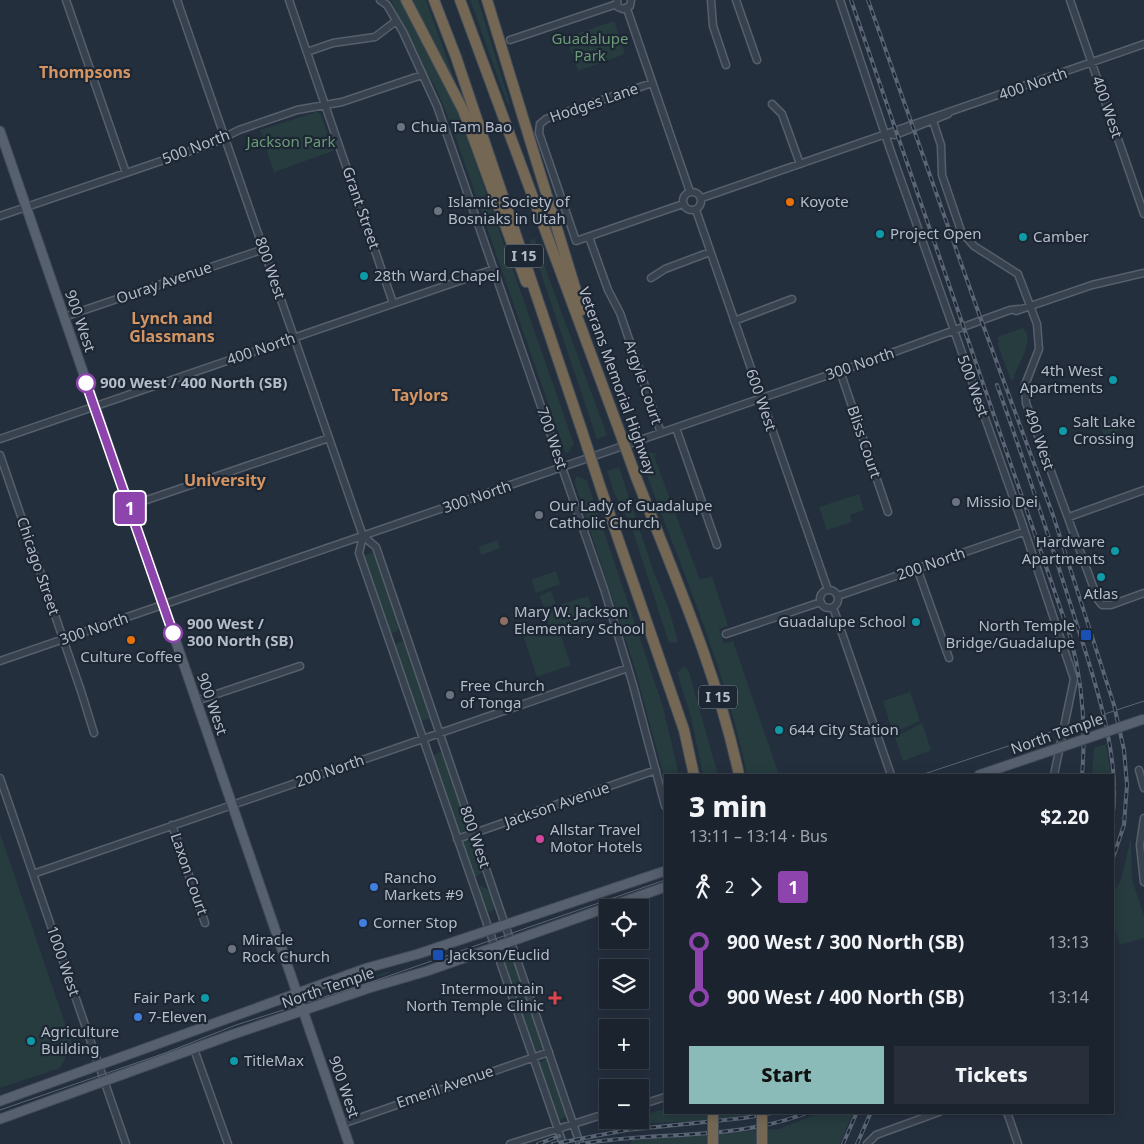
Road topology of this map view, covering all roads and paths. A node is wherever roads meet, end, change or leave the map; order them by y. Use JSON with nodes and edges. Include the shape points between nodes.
{"nodes":[{"id":1,"x":66,"y":0,"type":"edge"},
{"id":2,"x":177,"y":0,"type":"edge"},
{"id":3,"x":289,"y":0,"type":"edge"},
{"id":4,"x":380,"y":0,"type":"edge"},
{"id":5,"x":406,"y":0,"type":"edge"},
{"id":6,"x":434,"y":0,"type":"edge"},
{"id":7,"x":460,"y":0,"type":"edge"},
{"id":8,"x":487,"y":0,"type":"edge"},
{"id":9,"x":631,"y":0,"type":"edge"},
{"id":10,"x":711,"y":0,"type":"edge"},
{"id":11,"x":736,"y":0,"type":"edge"},
{"id":12,"x":840,"y":0,"type":"edge"},
{"id":13,"x":1070,"y":0,"type":"edge"},
{"id":14,"x":617,"y":2,"type":"edge"},
{"id":15,"x":626,"y":8,"type":"junction"},
{"id":16,"x":396,"y":21,"type":"junction"},
{"id":17,"x":510,"y":40,"type":"dead end"},
{"id":18,"x":1144,"y":44,"type":"edge"},
{"id":19,"x":307,"y":52,"type":"junction"},
{"id":20,"x":757,"y":60,"type":"dead end"},
{"id":21,"x":1092,"y":63,"type":"junction"},
{"id":22,"x":726,"y":65,"type":"dead end"},
{"id":23,"x":422,"y":75,"type":"junction"},
{"id":24,"x":652,"y":83,"type":"junction"},
{"id":25,"x":325,"y":104,"type":"junction"},
{"id":26,"x":772,"y":104,"type":"dead end"},
{"id":27,"x":950,"y":113,"type":"junction"},
{"id":28,"x":933,"y":121,"type":"junction"},
{"id":29,"x":0,"y":131,"type":"edge"},
{"id":30,"x":885,"y":134,"type":"junction"},
{"id":31,"x":224,"y":137,"type":"junction"},
{"id":32,"x":800,"y":164,"type":"junction"},
{"id":33,"x":126,"y":173,"type":"junction"},
{"id":34,"x":690,"y":192,"type":"junction"},
{"id":35,"x":702,"y":198,"type":"junction"},
{"id":36,"x":683,"y":204,"type":"junction"},
{"id":37,"x":26,"y":207,"type":"junction"},
{"id":38,"x":696,"y":210,"type":"junction"},
{"id":39,"x":1144,"y":214,"type":"edge"},
{"id":40,"x":0,"y":216,"type":"edge"},
{"id":41,"x":590,"y":236,"type":"junction"},
{"id":42,"x":264,"y":249,"type":"junction"},
{"id":43,"x":710,"y":252,"type":"junction"},
{"id":44,"x":494,"y":268,"type":"junction"},
{"id":45,"x":1144,"y":273,"type":"edge"},
{"id":46,"x":651,"y":278,"type":"dead end"},
{"id":47,"x":792,"y":299,"type":"dead end"},
{"id":48,"x":393,"y":303,"type":"junction"},
{"id":49,"x":1031,"y":305,"type":"junction"},
{"id":50,"x":64,"y":317,"type":"junction"},
{"id":51,"x":734,"y":321,"type":"junction"},
{"id":52,"x":954,"y":332,"type":"junction"},
{"id":53,"x":294,"y":337,"type":"junction"},
{"id":54,"x":840,"y":372,"type":"junction"},
{"id":55,"x":600,"y":376,"type":"junction"},
{"id":56,"x":567,"y":383,"type":"junction"},
{"id":57,"x":761,"y":399,"type":"junction"},
{"id":58,"x":95,"y":406,"type":"junction"},
{"id":59,"x":676,"y":428,"type":"junction"},
{"id":60,"x":661,"y":433,"type":"junction"},
{"id":61,"x":329,"y":438,"type":"junction"},
{"id":62,"x":0,"y":439,"type":"edge"},
{"id":63,"x":0,"y":455,"type":"edge"},
{"id":64,"x":562,"y":467,"type":"junction"},
{"id":65,"x":1144,"y":490,"type":"edge"},
{"id":66,"x":129,"y":506,"type":"junction"},
{"id":67,"x":888,"y":512,"type":"dead end"},
{"id":68,"x":1069,"y":517,"type":"junction"},
{"id":69,"x":1023,"y":532,"type":"junction"},
{"id":70,"x":363,"y":536,"type":"junction"},
{"id":71,"x":717,"y":545,"type":"dead end"},
{"id":72,"x":918,"y":568,"type":"junction"},
{"id":73,"x":828,"y":590,"type":"junction"},
{"id":74,"x":1144,"y":594,"type":"edge"},
{"id":75,"x":838,"y":596,"type":"junction"},
{"id":76,"x":821,"y":602,"type":"junction"},
{"id":77,"x":163,"y":605,"type":"junction"},
{"id":78,"x":833,"y":607,"type":"junction"},
{"id":79,"x":726,"y":634,"type":"dead end"},
{"id":80,"x":64,"y":639,"type":"junction"},
{"id":81,"x":949,"y":658,"type":"dead end"},
{"id":82,"x":0,"y":661,"type":"edge"},
{"id":83,"x":300,"y":666,"type":"dead end"},
{"id":84,"x":628,"y":668,"type":"junction"},
{"id":85,"x":196,"y":702,"type":"junction"},
{"id":86,"x":1144,"y":719,"type":"edge"},
{"id":87,"x":94,"y":733,"type":"dead end"},
{"id":88,"x":438,"y":734,"type":"junction"},
{"id":89,"x":424,"y":739,"type":"junction"},
{"id":90,"x":656,"y":770,"type":"junction"},
{"id":91,"x":1139,"y":770,"type":"dead end"},
{"id":92,"x":694,"y":774,"type":"edge"},
{"id":93,"x":739,"y":774,"type":"edge"},
{"id":94,"x":891,"y":774,"type":"edge"},
{"id":95,"x":982,"y":774,"type":"edge"},
{"id":96,"x":1054,"y":774,"type":"edge"},
{"id":97,"x":0,"y":778,"type":"edge"},
{"id":98,"x":1144,"y":788,"type":"edge"},
{"id":99,"x":664,"y":802,"type":"edge"},
{"id":100,"x":232,"y":805,"type":"junction"},
{"id":101,"x":1144,"y":818,"type":"edge"},
{"id":102,"x":172,"y":825,"type":"junction"},
{"id":103,"x":1143,"y":829,"type":"edge"},
{"id":104,"x":474,"y":833,"type":"junction"},
{"id":105,"x":457,"y":839,"type":"junction"},
{"id":106,"x":664,"y":872,"type":"edge"},
{"id":107,"x":33,"y":874,"type":"junction"},
{"id":108,"x":1144,"y":882,"type":"edge"},
{"id":109,"x":664,"y":887,"type":"edge"},
{"id":110,"x":205,"y":923,"type":"dead end"},
{"id":111,"x":506,"y":924,"type":"junction"},
{"id":112,"x":490,"y":929,"type":"junction"},
{"id":113,"x":512,"y":942,"type":"junction"},
{"id":114,"x":496,"y":948,"type":"junction"},
{"id":115,"x":296,"y":993,"type":"junction"},
{"id":116,"x":303,"y":1011,"type":"junction"},
{"id":117,"x":194,"y":1049,"type":"junction"},
{"id":118,"x":549,"y":1052,"type":"junction"},
{"id":119,"x":533,"y":1057,"type":"junction"},
{"id":120,"x":99,"y":1064,"type":"junction"},
{"id":121,"x":105,"y":1081,"type":"junction"},
{"id":122,"x":664,"y":1097,"type":"edge"},
{"id":123,"x":0,"y":1101,"type":"edge"},
{"id":124,"x":649,"y":1102,"type":"edge"},
{"id":125,"x":713,"y":1114,"type":"edge"},
{"id":126,"x":762,"y":1114,"type":"edge"},
{"id":127,"x":934,"y":1114,"type":"edge"},
{"id":128,"x":1008,"y":1114,"type":"edge"},
{"id":129,"x":599,"y":1115,"type":"edge"},
{"id":130,"x":0,"y":1118,"type":"edge"},
{"id":131,"x":573,"y":1122,"type":"junction"},
{"id":132,"x":342,"y":1124,"type":"junction"},
{"id":133,"x":558,"y":1128,"type":"junction"},
{"id":134,"x":126,"y":1144,"type":"edge"},
{"id":135,"x":228,"y":1144,"type":"edge"},
{"id":136,"x":349,"y":1144,"type":"edge"},
{"id":137,"x":510,"y":1144,"type":"edge"},
{"id":138,"x":563,"y":1144,"type":"edge"},
{"id":139,"x":580,"y":1144,"type":"edge"},
{"id":140,"x":714,"y":1144,"type":"edge"},
{"id":141,"x":762,"y":1144,"type":"edge"},
{"id":142,"x":867,"y":1144,"type":"edge"},
{"id":143,"x":1018,"y":1144,"type":"edge"}],
"edges":[{"from":1,"to":33,"type":"street"},
{"from":2,"to":31,"type":"street","name":"800 West"},
{"from":3,"to":19,"type":"street","name":"Grant Street"},
{"from":4,"to":16,"type":"street","name":"700 West","via":[[387,4]]},
{"from":5,"to":56,"type":"highway","via":[[463,110],[509,240]]},
{"from":6,"to":56,"type":"highway","number":"I 15"},
{"from":7,"to":55,"type":"highway","name":"Veterans Memorial Highway","number":"I 15"},
{"from":8,"to":55,"type":"highway","via":[[570,267]]},
{"from":9,"to":15,"type":"street","via":[[631,5]]},
{"from":10,"to":22,"type":"street","via":[[713,26]]},
{"from":11,"to":20,"type":"street"},
{"from":12,"to":30,"type":"street","name":"500 West"},
{"from":13,"to":21,"type":"street","name":"400 West"},
{"from":14,"to":15,"type":"street","via":[[621,9]]},
{"from":14,"to":17,"type":"street"},
{"from":15,"to":24,"type":"street"},
{"from":16,"to":19,"type":"street","via":[[375,37],[333,43]]},
{"from":16,"to":23,"type":"street","name":"700 West"},
{"from":18,"to":21,"type":"street","name":"400 North"},
{"from":19,"to":25,"type":"street","name":"Grant Street"},
{"from":21,"to":27,"type":"street","name":"400 North"},
{"from":21,"to":39,"type":"street","name":"400 West"},
{"from":23,"to":25,"type":"street","name":"500 North","via":[[342,102]]},
{"from":23,"to":44,"type":"street","name":"700 West"},
{"from":24,"to":34,"type":"street"},
{"from":24,"to":41,"type":"street","name":"Hodges Lane","via":[[540,124],[576,241]]},
{"from":25,"to":31,"type":"street","name":"500 North","via":[[296,110]]},
{"from":25,"to":48,"type":"street","name":"Grant Street"},
{"from":26,"to":32,"type":"street","via":[[782,114]]},
{"from":27,"to":28,"type":"street","name":"400 North"},
{"from":27,"to":30,"type":"street","name":"400 North"},
{"from":28,"to":30,"type":"street","name":"400 North","via":[[895,135]]},
{"from":28,"to":49,"type":"street","name":"490 West","via":[[941,145],[942,175],[963,234],[978,250],[1018,274]]},
{"from":29,"to":37,"type":"main road","name":"900 West"},
{"from":30,"to":32,"type":"street","name":"400 North"},
{"from":30,"to":52,"type":"street","name":"500 West"},
{"from":31,"to":33,"type":"street","name":"500 North"},
{"from":31,"to":42,"type":"street","name":"800 West"},
{"from":32,"to":35,"type":"street","name":"400 North"},
{"from":33,"to":37,"type":"street","name":"500 North"},
{"from":34,"to":35,"type":"street","via":[[697,192]]},
{"from":34,"to":36,"type":"street","via":[[684,196]]},
{"from":35,"to":38,"type":"street"},
{"from":36,"to":38,"type":"street"},
{"from":36,"to":41,"type":"street"},
{"from":37,"to":40,"type":"street","name":"500 North"},
{"from":37,"to":50,"type":"main road","name":"900 West"},
{"from":38,"to":43,"type":"street","name":"600 West"},
{"from":41,"to":60,"type":"street","name":"Argyle Court"},
{"from":42,"to":50,"type":"street","name":"Ouray Avenue"},
{"from":42,"to":53,"type":"street","name":"800 West"},
{"from":43,"to":46,"type":"street","via":[[665,268]]},
{"from":43,"to":51,"type":"street","name":"600 West"},
{"from":44,"to":48,"type":"street","name":"400 North"},
{"from":44,"to":64,"type":"street","name":"700 West"},
{"from":45,"to":49,"type":"street","name":"300 North","via":[[1092,285]]},
{"from":47,"to":51,"type":"street"},
{"from":48,"to":53,"type":"street","name":"400 North"},
{"from":49,"to":52,"type":"street","name":"300 North"},
{"from":49,"to":68,"type":"street","name":"490 West","via":[[1039,344],[1025,385],[1026,404]]},
{"from":50,"to":58,"type":"main road","name":"900 West"},
{"from":51,"to":57,"type":"street","name":"600 West"},
{"from":52,"to":54,"type":"street","name":"300 North"},
{"from":52,"to":69,"type":"street","name":"500 West"},
{"from":53,"to":58,"type":"street","name":"400 North"},
{"from":53,"to":61,"type":"street","name":"800 West"},
{"from":54,"to":57,"type":"street","name":"300 North"},
{"from":54,"to":67,"type":"street","name":"Bliss Court"},
{"from":55,"to":93,"type":"highway","name":"Veterans Memorial Highway","number":"I 15","bridge":true,"via":[[707,662]]},
{"from":56,"to":92,"type":"highway","number":"I 15","bridge":true,"via":[[684,730]]},
{"from":57,"to":59,"type":"street","name":"300 North"},
{"from":57,"to":73,"type":"street","name":"600 West"},
{"from":58,"to":62,"type":"street","name":"400 North"},
{"from":58,"to":66,"type":"main road","name":"900 West"},
{"from":59,"to":60,"type":"street","name":"300 North"},
{"from":59,"to":71,"type":"street"},
{"from":60,"to":64,"type":"street","name":"300 North"},
{"from":61,"to":66,"type":"street"},
{"from":61,"to":70,"type":"street","name":"800 West"},
{"from":63,"to":80,"type":"street","name":"Chicago Street"},
{"from":64,"to":70,"type":"street","name":"300 North"},
{"from":64,"to":84,"type":"street","name":"700 West"},
{"from":65,"to":68,"type":"street"},
{"from":66,"to":77,"type":"main road","name":"900 West"},
{"from":68,"to":74,"type":"street","name":"490 West","via":[[1100,603],[1104,606]]},
{"from":69,"to":72,"type":"street","name":"200 North"},
{"from":69,"to":96,"type":"street","name":"500 West","via":[[1074,679]]},
{"from":70,"to":77,"type":"street","name":"300 North"},
{"from":70,"to":88,"type":"street","name":"800 West","via":[[376,547]]},
{"from":70,"to":89,"type":"street","name":"800 West","via":[[359,553]]},
{"from":72,"to":75,"type":"street","name":"200 North"},
{"from":72,"to":81,"type":"street"},
{"from":73,"to":75,"type":"street"},
{"from":73,"to":76,"type":"street","via":[[821,596]]},
{"from":75,"to":78,"type":"street"},
{"from":76,"to":78,"type":"street","via":[[826,607]]},
{"from":76,"to":79,"type":"street"},
{"from":77,"to":80,"type":"street","name":"300 North"},
{"from":77,"to":85,"type":"main road","name":"900 West"},
{"from":78,"to":94,"type":"street"},
{"from":80,"to":82,"type":"street","name":"300 North"},
{"from":80,"to":87,"type":"street","name":"Chicago Street"},
{"from":83,"to":85,"type":"street"},
{"from":84,"to":88,"type":"street","name":"200 North"},
{"from":84,"to":90,"type":"street","name":"700 West"},
{"from":85,"to":100,"type":"main road","name":"900 West"},
{"from":86,"to":95,"type":"main road","name":"North Temple","bridge":true},
{"from":88,"to":89,"type":"street","name":"200 North"},
{"from":88,"to":104,"type":"street","name":"800 West"},
{"from":89,"to":100,"type":"street","name":"200 North"},
{"from":89,"to":105,"type":"street","name":"800 West"},
{"from":90,"to":99,"type":"street","name":"700 West"},
{"from":90,"to":104,"type":"street","name":"Jackson Avenue"},
{"from":91,"to":98,"type":"street"},
{"from":97,"to":107,"type":"street","name":"1000 West"},
{"from":100,"to":102,"type":"street","name":"200 North"},
{"from":100,"to":115,"type":"main road","name":"900 West"},
{"from":101,"to":103,"type":"street"},
{"from":102,"to":107,"type":"street","name":"200 North"},
{"from":102,"to":110,"type":"street","name":"Laxon Court"},
{"from":103,"to":108,"type":"street","via":[[1140,845]]},
{"from":104,"to":105,"type":"street","name":"Jackson Avenue"},
{"from":104,"to":111,"type":"street","name":"800 West"},
{"from":105,"to":112,"type":"street","name":"800 West"},
{"from":106,"to":111,"type":"main road","name":"North Temple"},
{"from":107,"to":120,"type":"street","name":"1000 West"},
{"from":109,"to":113,"type":"main road","name":"North Temple"},
{"from":111,"to":112,"type":"main road","name":"North Temple"},
{"from":111,"to":113,"type":"street","name":"800 West"},
{"from":112,"to":114,"type":"street","name":"800 West"},
{"from":112,"to":115,"type":"main road","name":"North Temple"},
{"from":113,"to":114,"type":"main road","name":"North Temple"},
{"from":113,"to":118,"type":"street","name":"800 West"},
{"from":114,"to":116,"type":"main road","name":"North Temple"},
{"from":114,"to":119,"type":"street","name":"800 West"},
{"from":115,"to":116,"type":"main road","name":"900 West"},
{"from":115,"to":120,"type":"main road","name":"North Temple"},
{"from":116,"to":117,"type":"main road","name":"North Temple"},
{"from":116,"to":132,"type":"main road","name":"900 West"},
{"from":117,"to":121,"type":"main road","name":"North Temple"},
{"from":117,"to":135,"type":"street"},
{"from":118,"to":119,"type":"street","name":"Emeril Avenue"},
{"from":118,"to":131,"type":"street","name":"800 West"},
{"from":119,"to":132,"type":"street","name":"Emeril Avenue"},
{"from":119,"to":133,"type":"street","name":"800 West"},
{"from":120,"to":121,"type":"street","name":"1000 West"},
{"from":120,"to":123,"type":"main road","name":"North Temple"},
{"from":121,"to":130,"type":"main road","name":"North Temple"},
{"from":121,"to":134,"type":"street","name":"1000 West"},
{"from":122,"to":124,"type":"street"},
{"from":125,"to":140,"type":"highway","bridge":true},
{"from":126,"to":141,"type":"highway","bridge":true},
{"from":127,"to":142,"type":"street","via":[[876,1135]]},
{"from":128,"to":143,"type":"street"},
{"from":129,"to":131,"type":"street"},
{"from":131,"to":133,"type":"street"},
{"from":131,"to":139,"type":"street","name":"800 West"},
{"from":132,"to":136,"type":"main road","name":"900 West"},
{"from":133,"to":137,"type":"street"},
{"from":133,"to":138,"type":"street","name":"800 West"}]}
